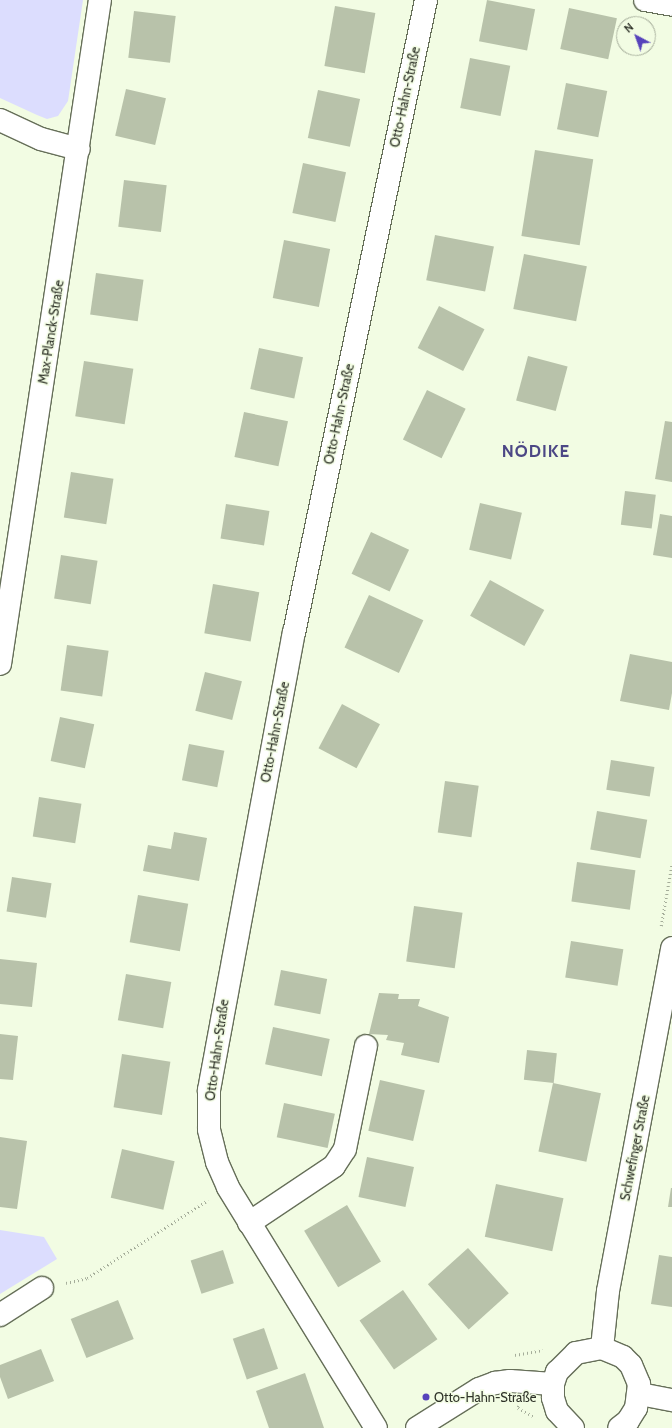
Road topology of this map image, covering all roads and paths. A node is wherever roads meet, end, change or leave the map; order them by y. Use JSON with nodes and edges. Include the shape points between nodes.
{"nodes":[{"id":1,"x":100,"y":0,"type":"edge"},
{"id":2,"x":426,"y":0,"type":"edge"},
{"id":3,"x":646,"y":0,"type":"edge"},
{"id":4,"x":672,"y":5,"type":"edge"},
{"id":5,"x":0,"y":120,"type":"edge"},
{"id":6,"x":79,"y":149,"type":"junction"},
{"id":7,"x":0,"y":664,"type":"edge"},
{"id":8,"x":672,"y":948,"type":"edge"},
{"id":9,"x":366,"y":1046,"type":"dead end"},
{"id":10,"x":228,"y":1187,"type":"junction"},
{"id":11,"x":248,"y":1224,"type":"junction"},
{"id":12,"x":42,"y":1288,"type":"joint"},
{"id":13,"x":0,"y":1315,"type":"edge"},
{"id":14,"x":602,"y":1348,"type":"junction"},
{"id":15,"x":553,"y":1384,"type":"junction"},
{"id":16,"x":640,"y":1394,"type":"junction"},
{"id":17,"x":672,"y":1400,"type":"edge"},
{"id":18,"x":376,"y":1428,"type":"edge"},
{"id":19,"x":417,"y":1428,"type":"edge"},
{"id":20,"x":573,"y":1428,"type":"edge"},
{"id":21,"x":619,"y":1428,"type":"edge"}],
"edges":[{"from":1,"to":6,"type":"street","name":"Max-Planck-Straße"},
{"from":2,"to":10,"type":"street","name":"Otto-Hahn-Straße","via":[[316,521],[215,1045],[209,1090],[209,1129]]},
{"from":3,"to":4,"type":"street"},
{"from":5,"to":6,"type":"street","via":[[41,139]]},
{"from":6,"to":7,"type":"street","name":"Max-Planck-Straße"},
{"from":8,"to":14,"type":"street","name":"Schwefinger Straße","via":[[608,1291]]},
{"from":9,"to":11,"type":"street","via":[[345,1148],[334,1166]]},
{"from":10,"to":11,"type":"street","name":"Otto-Hahn-Straße"},
{"from":10,"to":12,"type":"path","via":[[87,1278]]},
{"from":11,"to":18,"type":"street","name":"Otto-Hahn-Straße"},
{"from":12,"to":13,"type":"street"},
{"from":14,"to":15,"type":"street","via":[[576,1353],[565,1361]]},
{"from":14,"to":16,"type":"street","via":[[613,1351],[631,1365],[639,1384]]},
{"from":15,"to":19,"type":"street","via":[[510,1380],[479,1388]]},
{"from":15,"to":20,"type":"street","via":[[557,1411]]},
{"from":16,"to":17,"type":"street"},
{"from":16,"to":21,"type":"street","via":[[636,1408],[628,1421]]}]}
